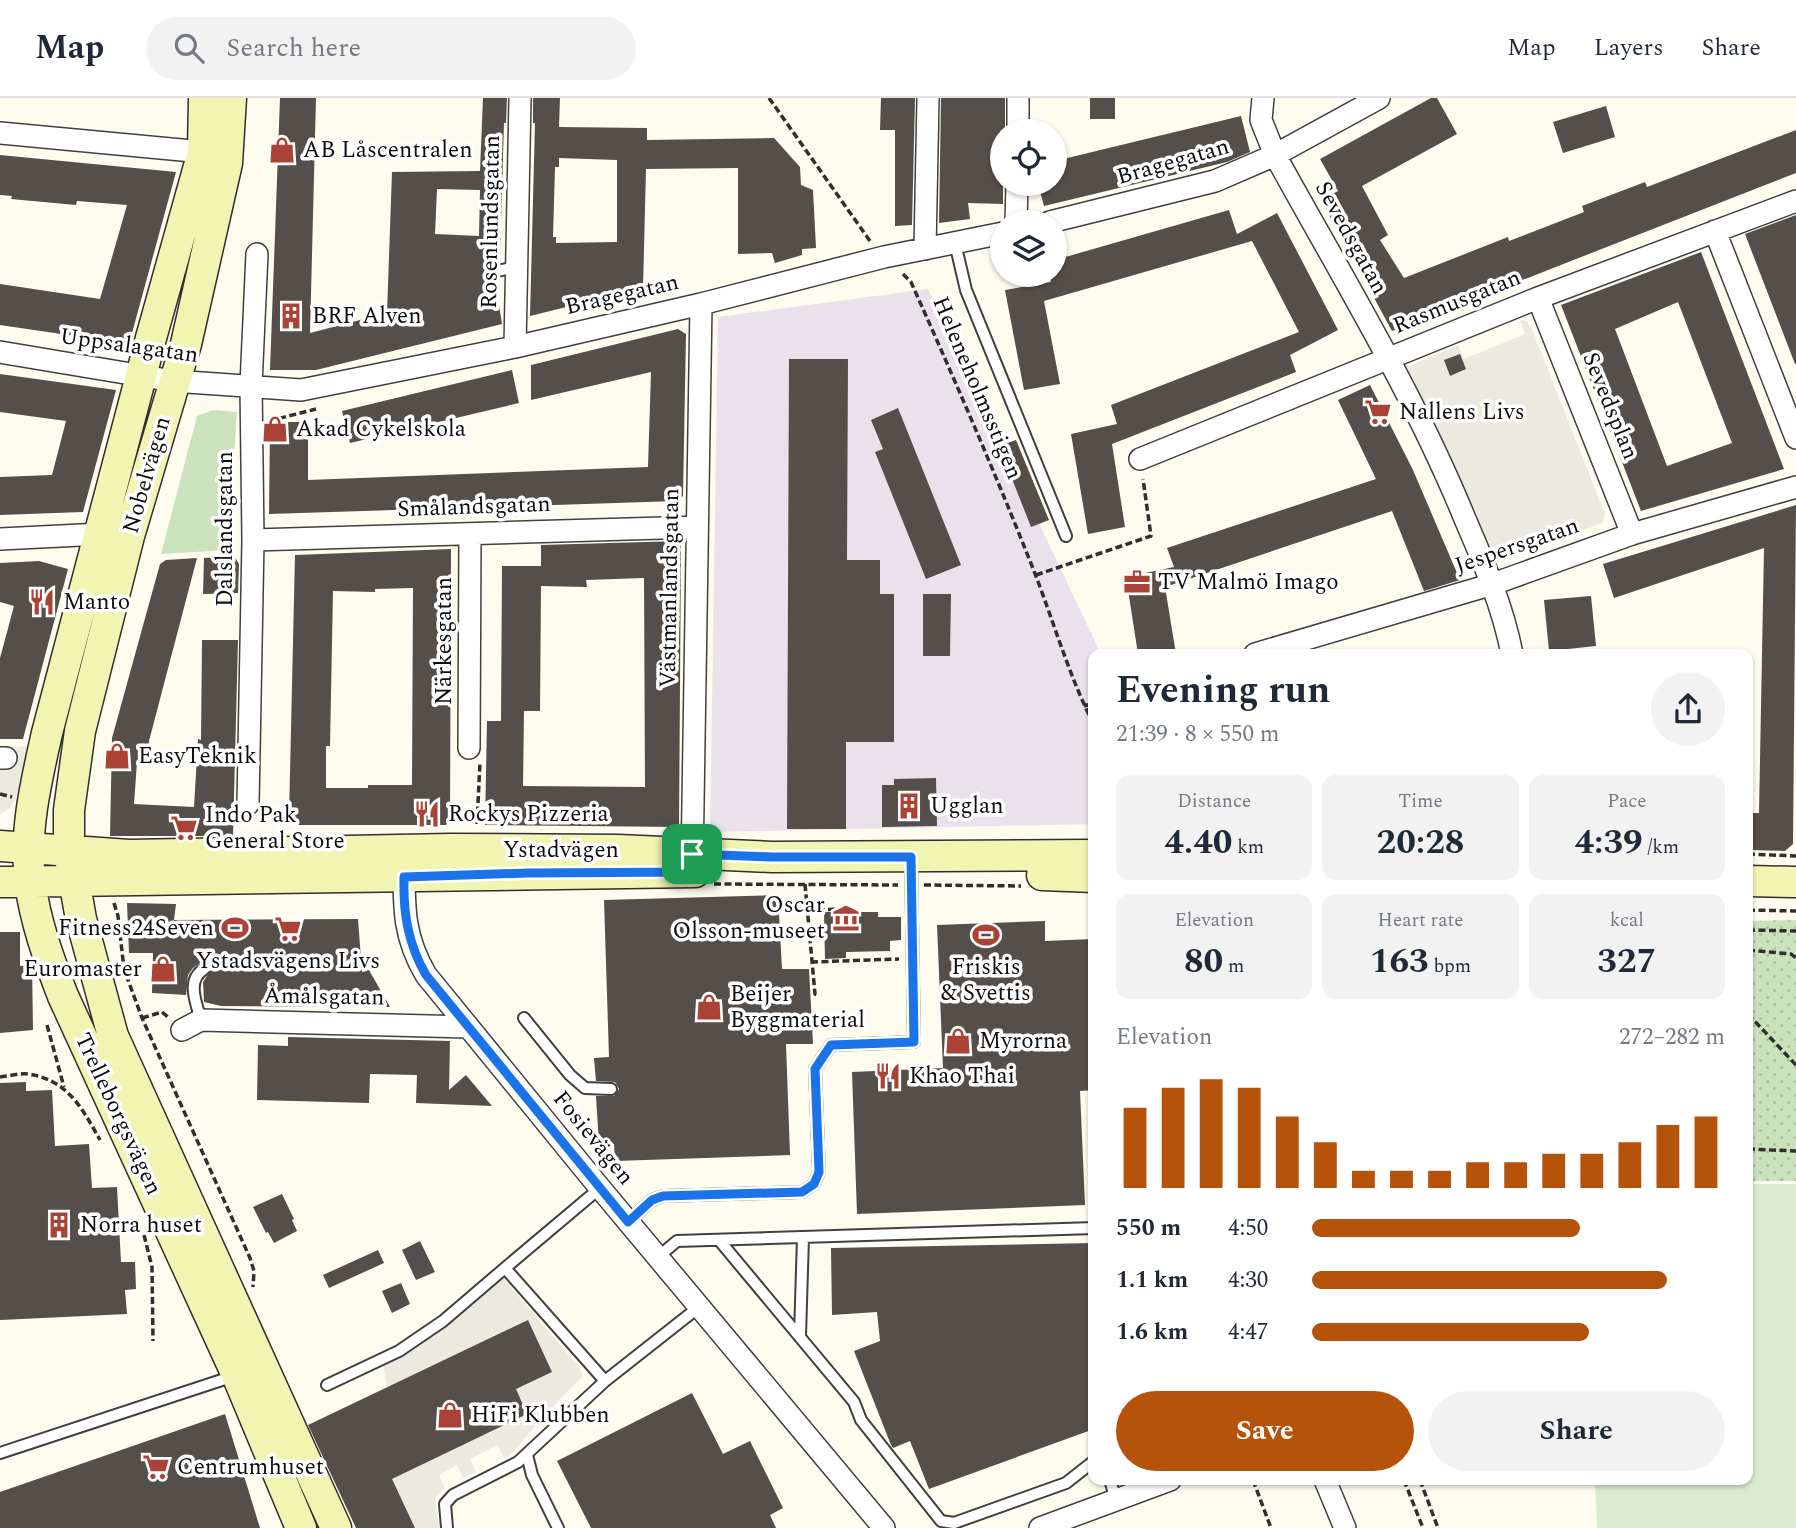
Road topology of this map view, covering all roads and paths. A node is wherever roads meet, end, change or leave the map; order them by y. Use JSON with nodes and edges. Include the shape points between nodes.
{"nodes":[{"id":1,"x":204,"y":98,"type":"edge"},
{"id":2,"x":231,"y":98,"type":"edge"},
{"id":3,"x":520,"y":98,"type":"edge"},
{"id":4,"x":769,"y":98,"type":"edge"},
{"id":5,"x":928,"y":98,"type":"edge"},
{"id":6,"x":1018,"y":98,"type":"edge"},
{"id":7,"x":1262,"y":98,"type":"edge"},
{"id":8,"x":1379,"y":98,"type":"edge"},
{"id":9,"x":1018,"y":119,"type":"edge"},
{"id":10,"x":0,"y":133,"type":"edge"},
{"id":11,"x":203,"y":152,"type":"junction"},
{"id":12,"x":1276,"y":155,"type":"junction"},
{"id":13,"x":1796,"y":201,"type":"edge"},
{"id":14,"x":1067,"y":218,"type":"edge"},
{"id":15,"x":1715,"y":230,"type":"junction"},
{"id":16,"x":990,"y":236,"type":"edge"},
{"id":17,"x":955,"y":243,"type":"junction"},
{"id":18,"x":925,"y":249,"type":"junction"},
{"id":19,"x":257,"y":254,"type":"dead end"},
{"id":20,"x":884,"y":257,"type":"junction"},
{"id":21,"x":517,"y":267,"type":"junction"},
{"id":22,"x":492,"y":272,"type":"dead end"},
{"id":23,"x":1538,"y":298,"type":"junction"},
{"id":24,"x":701,"y":304,"type":"junction"},
{"id":25,"x":515,"y":347,"type":"junction"},
{"id":26,"x":0,"y":352,"type":"edge"},
{"id":27,"x":1388,"y":358,"type":"junction"},
{"id":28,"x":141,"y":376,"type":"junction"},
{"id":29,"x":173,"y":381,"type":"junction"},
{"id":30,"x":250,"y":385,"type":"junction"},
{"id":31,"x":1796,"y":438,"type":"edge"},
{"id":32,"x":1140,"y":459,"type":"joint"},
{"id":33,"x":1796,"y":487,"type":"edge"},
{"id":34,"x":697,"y":527,"type":"junction"},
{"id":35,"x":101,"y":534,"type":"junction"},
{"id":36,"x":470,"y":534,"type":"junction"},
{"id":37,"x":1632,"y":534,"type":"junction"},
{"id":38,"x":1066,"y":536,"type":"dead end"},
{"id":39,"x":0,"y":539,"type":"edge"},
{"id":40,"x":253,"y":540,"type":"junction"},
{"id":41,"x":1035,"y":575,"type":"junction"},
{"id":42,"x":1493,"y":584,"type":"junction"},
{"id":43,"x":1272,"y":649,"type":"edge"},
{"id":44,"x":1511,"y":649,"type":"edge"},
{"id":45,"x":1088,"y":705,"type":"edge"},
{"id":46,"x":1084,"y":706,"type":"junction"},
{"id":47,"x":1088,"y":714,"type":"edge"},
{"id":48,"x":469,"y":748,"type":"joint"},
{"id":49,"x":248,"y":804,"type":"dead end"},
{"id":50,"x":477,"y":834,"type":"dead end"},
{"id":51,"x":14,"y":846,"type":"edge"},
{"id":52,"x":1753,"y":854,"type":"edge"},
{"id":53,"x":1796,"y":856,"type":"edge"},
{"id":54,"x":692,"y":863,"type":"junction"},
{"id":55,"x":404,"y":864,"type":"junction"},
{"id":56,"x":72,"y":866,"type":"junction"},
{"id":57,"x":911,"y":866,"type":"junction"},
{"id":58,"x":1088,"y":874,"type":"edge"},
{"id":59,"x":30,"y":881,"type":"junction"},
{"id":60,"x":1753,"y":881,"type":"edge"},
{"id":61,"x":0,"y":882,"type":"edge"},
{"id":62,"x":1796,"y":882,"type":"edge"},
{"id":63,"x":805,"y":884,"type":"dead end"},
{"id":64,"x":783,"y":901,"type":"dead end"},
{"id":65,"x":1753,"y":901,"type":"edge"},
{"id":66,"x":806,"y":902,"type":"junction"},
{"id":67,"x":1796,"y":902,"type":"edge"},
{"id":68,"x":115,"y":906,"type":"dead end"},
{"id":69,"x":849,"y":909,"type":"dead end"},
{"id":70,"x":807,"y":910,"type":"junction"},
{"id":71,"x":1753,"y":910,"type":"edge"},
{"id":72,"x":1796,"y":911,"type":"edge"},
{"id":73,"x":1753,"y":930,"type":"edge"},
{"id":74,"x":1796,"y":931,"type":"edge"},
{"id":75,"x":1753,"y":950,"type":"edge"},
{"id":76,"x":1796,"y":958,"type":"edge"},
{"id":77,"x":913,"y":959,"type":"junction"},
{"id":78,"x":811,"y":962,"type":"junction"},
{"id":79,"x":204,"y":969,"type":"dead end"},
{"id":80,"x":818,"y":995,"type":"dead end"},
{"id":81,"x":142,"y":1018,"type":"junction"},
{"id":82,"x":524,"y":1018,"type":"dead end"},
{"id":83,"x":1753,"y":1019,"type":"edge"},
{"id":84,"x":191,"y":1025,"type":"junction"},
{"id":85,"x":468,"y":1027,"type":"junction"},
{"id":86,"x":1796,"y":1065,"type":"edge"},
{"id":87,"x":0,"y":1077,"type":"edge"},
{"id":88,"x":611,"y":1089,"type":"dead end"},
{"id":89,"x":1753,"y":1149,"type":"edge"},
{"id":90,"x":106,"y":1150,"type":"dead end"},
{"id":91,"x":1796,"y":1151,"type":"edge"},
{"id":92,"x":600,"y":1188,"type":"junction"},
{"id":93,"x":628,"y":1222,"type":"junction"},
{"id":94,"x":1088,"y":1228,"type":"edge"},
{"id":95,"x":143,"y":1230,"type":"dead end"},
{"id":96,"x":803,"y":1237,"type":"junction"},
{"id":97,"x":719,"y":1240,"type":"junction"},
{"id":98,"x":658,"y":1257,"type":"junction"},
{"id":99,"x":505,"y":1268,"type":"junction"},
{"id":100,"x":252,"y":1295,"type":"dead end"},
{"id":101,"x":699,"y":1307,"type":"junction"},
{"id":102,"x":800,"y":1336,"type":"junction"},
{"id":103,"x":153,"y":1341,"type":"dead end"},
{"id":104,"x":237,"y":1375,"type":"junction"},
{"id":105,"x":605,"y":1381,"type":"junction"},
{"id":106,"x":327,"y":1385,"type":"dead end"},
{"id":107,"x":0,"y":1452,"type":"edge"},
{"id":108,"x":527,"y":1455,"type":"junction"},
{"id":109,"x":1088,"y":1466,"type":"edge"},
{"id":110,"x":1142,"y":1485,"type":"edge"},
{"id":111,"x":1255,"y":1485,"type":"edge"},
{"id":112,"x":1327,"y":1485,"type":"edge"},
{"id":113,"x":1406,"y":1485,"type":"edge"},
{"id":114,"x":1421,"y":1485,"type":"edge"},
{"id":115,"x":1113,"y":1490,"type":"edge"},
{"id":116,"x":301,"y":1528,"type":"edge"},
{"id":117,"x":336,"y":1528,"type":"edge"},
{"id":118,"x":447,"y":1528,"type":"edge"},
{"id":119,"x":558,"y":1528,"type":"edge"},
{"id":120,"x":884,"y":1528,"type":"edge"},
{"id":121,"x":1040,"y":1528,"type":"edge"},
{"id":122,"x":1271,"y":1528,"type":"edge"},
{"id":123,"x":1345,"y":1528,"type":"edge"},
{"id":124,"x":1423,"y":1528,"type":"edge"},
{"id":125,"x":1438,"y":1528,"type":"edge"}],
"edges":[{"from":1,"to":11,"type":"main road","name":"Nobelvägen"},
{"from":2,"to":29,"type":"main road","name":"Nobelvägen","via":[[227,163],[186,344]]},
{"from":3,"to":21,"type":"street","name":"Rosenlundsgatan"},
{"from":4,"to":20,"type":"path","name":"Heleneholmsstigen"},
{"from":5,"to":18,"type":"street"},
{"from":6,"to":9,"type":"street"},
{"from":7,"to":12,"type":"street","name":"Sevedsgatan","via":[[1261,120]]},
{"from":8,"to":12,"type":"street","name":"Bragegatan"},
{"from":10,"to":11,"type":"street"},
{"from":11,"to":28,"type":"main road","name":"Nobelvägen"},
{"from":12,"to":14,"type":"street","name":"Bragegatan","via":[[1215,181]]},
{"from":12,"to":27,"type":"street","name":"Sevedsgatan"},
{"from":13,"to":15,"type":"street","name":"Rasmusgatan"},
{"from":15,"to":23,"type":"street","name":"Rasmusgatan"},
{"from":15,"to":31,"type":"street"},
{"from":16,"to":17,"type":"street","name":"Bragegatan"},
{"from":17,"to":18,"type":"street","name":"Bragegatan"},
{"from":17,"to":38,"type":"lane","via":[[966,289]]},
{"from":18,"to":20,"type":"street","name":"Bragegatan"},
{"from":19,"to":30,"type":"street","name":"Dalslandsgatan"},
{"from":20,"to":24,"type":"street","name":"Bragegatan"},
{"from":20,"to":41,"type":"path","name":"Heleneholmsstigen","via":[[912,282]]},
{"from":21,"to":22,"type":"lane"},
{"from":21,"to":25,"type":"street","name":"Rosenlundsgatan"},
{"from":23,"to":27,"type":"street","name":"Rasmusgatan"},
{"from":23,"to":37,"type":"street","name":"Sevedsplan"},
{"from":24,"to":25,"type":"street","name":"Bragegatan"},
{"from":24,"to":34,"type":"street","name":"Västmanlandsgatan"},
{"from":25,"to":30,"type":"street","name":"Bragegatan","via":[[301,390]]},
{"from":26,"to":28,"type":"street","name":"Uppsalagatan"},
{"from":27,"to":32,"type":"street","name":"Rasmusgatan"},
{"from":27,"to":42,"type":"street","name":"Sevedsgatan","via":[[1440,457]]},
{"from":28,"to":29,"type":"street","name":"Uppsalagatan"},
{"from":28,"to":35,"type":"main road","name":"Nobelvägen"},
{"from":29,"to":30,"type":"street","name":"Uppsalagatan"},
{"from":29,"to":56,"type":"main road","name":"Nobelvägen","via":[[80,731],[69,810]]},
{"from":30,"to":40,"type":"street","name":"Dalslandsgatan"},
{"from":32,"to":41,"type":"path","via":[[1151,536]]},
{"from":33,"to":37,"type":"street","name":"Jespersgatan"},
{"from":34,"to":36,"type":"street","name":"Smålandsgatan"},
{"from":34,"to":54,"type":"street","name":"Västmanlandsgatan"},
{"from":35,"to":39,"type":"street"},
{"from":35,"to":51,"type":"main road","name":"Nobelvägen","via":[[33,797]]},
{"from":36,"to":40,"type":"street","name":"Smålandsgatan"},
{"from":36,"to":48,"type":"street","name":"Närkesgatan"},
{"from":37,"to":42,"type":"street","name":"Jespersgatan"},
{"from":40,"to":49,"type":"street","name":"Dalslandsgatan"},
{"from":41,"to":46,"type":"path","name":"Heleneholmsstigen"},
{"from":42,"to":43,"type":"street","name":"Jespersgatan"},
{"from":42,"to":44,"type":"street","name":"Sevedsgatan"},
{"from":45,"to":46,"type":"path"},
{"from":46,"to":47,"type":"path","name":"Heleneholmsstigen"},
{"from":48,"to":50,"type":"path","via":[[480,755]]},
{"from":51,"to":56,"type":"main road","name":"Ystadvägen"},
{"from":51,"to":59,"type":"main road","name":"Trelleborgsvägen"},
{"from":52,"to":53,"type":"path"},
{"from":54,"to":55,"type":"main road","name":"Ystadvägen","via":[[528,873]]},
{"from":54,"to":57,"type":"main road","name":"Ystadvägen"},
{"from":55,"to":56,"type":"main road","name":"Ystadvägen","via":[[130,855]]},
{"from":55,"to":85,"type":"street","name":"Fosievägen","via":[[403,895],[415,956]]},
{"from":56,"to":59,"type":"main road","name":"Ystadvägen"},
{"from":56,"to":117,"type":"main road","name":"Trelleborgsvägen","via":[[81,919],[113,1036]]},
{"from":57,"to":58,"type":"main road","name":"Ystadvägen"},
{"from":57,"to":77,"type":"lane"},
{"from":59,"to":61,"type":"main road","name":"Ystadvägen"},
{"from":59,"to":104,"type":"main road","name":"Trelleborgsvägen","via":[[63,996]]},
{"from":60,"to":62,"type":"main road"},
{"from":63,"to":66,"type":"path"},
{"from":64,"to":66,"type":"path"},
{"from":65,"to":67,"type":"main road"},
{"from":66,"to":70,"type":"path"},
{"from":68,"to":81,"type":"path","via":[[124,969]]},
{"from":69,"to":70,"type":"path"},
{"from":70,"to":78,"type":"path"},
{"from":71,"to":72,"type":"path"},
{"from":73,"to":74,"type":"path"},
{"from":75,"to":76,"type":"path"},
{"from":77,"to":78,"type":"path"},
{"from":77,"to":93,"type":"lane","via":[[914,1042],[831,1045],[815,1069],[819,1172],[814,1184],[802,1192],[663,1196]]},
{"from":78,"to":80,"type":"path"},
{"from":79,"to":84,"type":"lane","via":[[194,979]]},
{"from":81,"to":84,"type":"path","via":[[162,1012]]},
{"from":81,"to":100,"type":"path","via":[[250,1258]]},
{"from":82,"to":88,"type":"lane","via":[[570,1076],[585,1088]]},
{"from":83,"to":86,"type":"path"},
{"from":84,"to":85,"type":"street","name":"Åmålsgatan"},
{"from":85,"to":92,"type":"street","name":"Fosievägen"},
{"from":87,"to":90,"type":"path","via":[[27,1074],[64,1087]]},
{"from":89,"to":91,"type":"path"},
{"from":92,"to":93,"type":"street","name":"Fosievägen"},
{"from":92,"to":99,"type":"lane"},
{"from":93,"to":98,"type":"street","name":"Fosievägen"},
{"from":94,"to":96,"type":"lane"},
{"from":95,"to":103,"type":"path","via":[[152,1268]]},
{"from":96,"to":97,"type":"lane"},
{"from":96,"to":102,"type":"lane"},
{"from":97,"to":98,"type":"lane","via":[[677,1241]]},
{"from":97,"to":102,"type":"lane"},
{"from":98,"to":101,"type":"street","name":"Fosievägen"},
{"from":99,"to":105,"type":"lane"},
{"from":99,"to":106,"type":"lane","via":[[443,1321],[399,1351]]},
{"from":101,"to":105,"type":"lane"},
{"from":101,"to":120,"type":"street","name":"Fosievägen"},
{"from":102,"to":109,"type":"lane","via":[[941,1521],[954,1523],[1066,1483]]},
{"from":104,"to":107,"type":"lane"},
{"from":104,"to":116,"type":"main road","name":"Trelleborgsvägen"},
{"from":105,"to":108,"type":"lane"},
{"from":108,"to":118,"type":"lane","via":[[453,1495],[445,1504]]},
{"from":108,"to":119,"type":"lane"},
{"from":110,"to":115,"type":"street"},
{"from":111,"to":122,"type":"path"},
{"from":112,"to":123,"type":"street"},
{"from":113,"to":124,"type":"path"},
{"from":114,"to":125,"type":"path"},
{"from":115,"to":121,"type":"street"}]}
